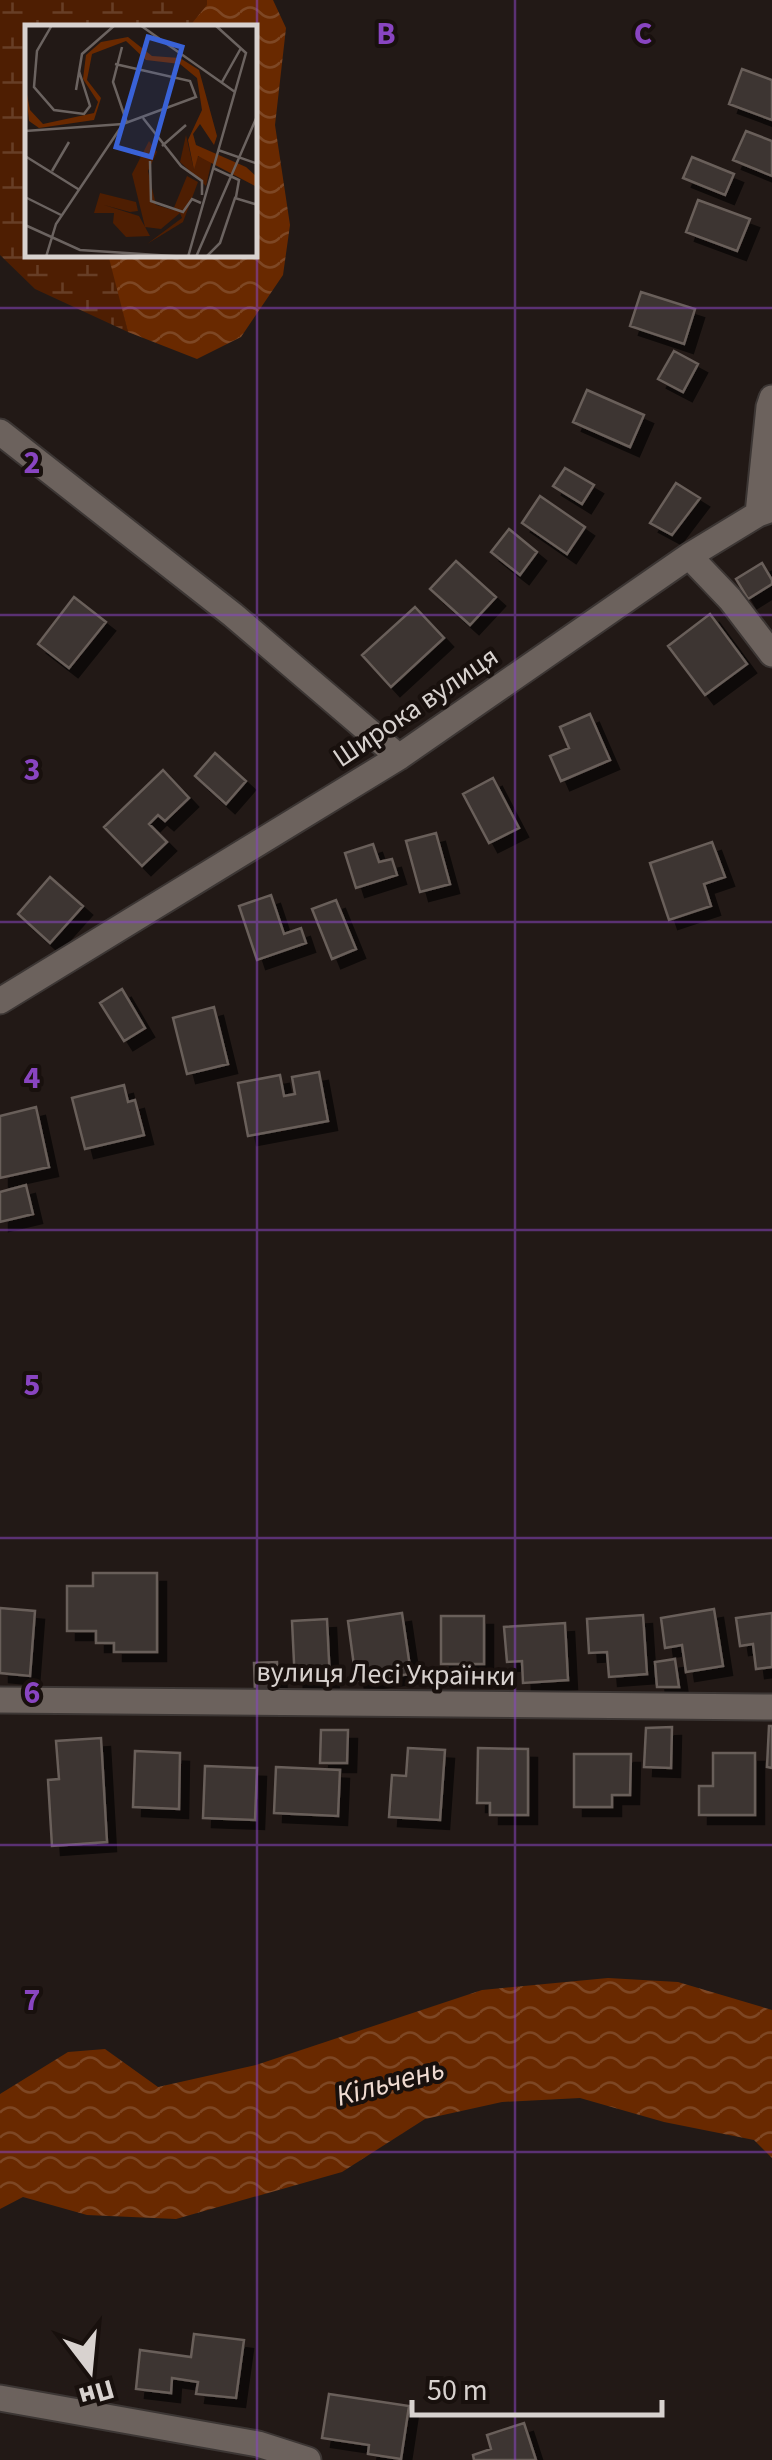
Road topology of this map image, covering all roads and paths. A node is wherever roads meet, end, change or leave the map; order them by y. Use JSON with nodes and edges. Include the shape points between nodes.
{"nodes":[{"id":1,"x":772,"y":398,"type":"edge"},
{"id":2,"x":0,"y":432,"type":"edge"},
{"id":3,"x":765,"y":512,"type":"edge"},
{"id":4,"x":689,"y":556,"type":"junction"},
{"id":5,"x":772,"y":654,"type":"edge"},
{"id":6,"x":399,"y":756,"type":"junction"},
{"id":7,"x":0,"y":1001,"type":"edge"},
{"id":8,"x":0,"y":1700,"type":"edge"},
{"id":9,"x":772,"y":1707,"type":"edge"},
{"id":10,"x":0,"y":2398,"type":"edge"},
{"id":11,"x":308,"y":2460,"type":"edge"}],
"edges":[{"from":1,"to":3,"type":"street","name":"Широка вулиця"},
{"from":2,"to":6,"type":"street"},
{"from":3,"to":4,"type":"street","name":"Широка вулиця"},
{"from":4,"to":5,"type":"street"},
{"from":4,"to":6,"type":"street","name":"Широка вулиця"},
{"from":6,"to":7,"type":"street","name":"Широка вулиця"},
{"from":8,"to":9,"type":"street","name":"вулиця Лесі Українки"},
{"from":10,"to":11,"type":"street","via":[[258,2444]]}]}
